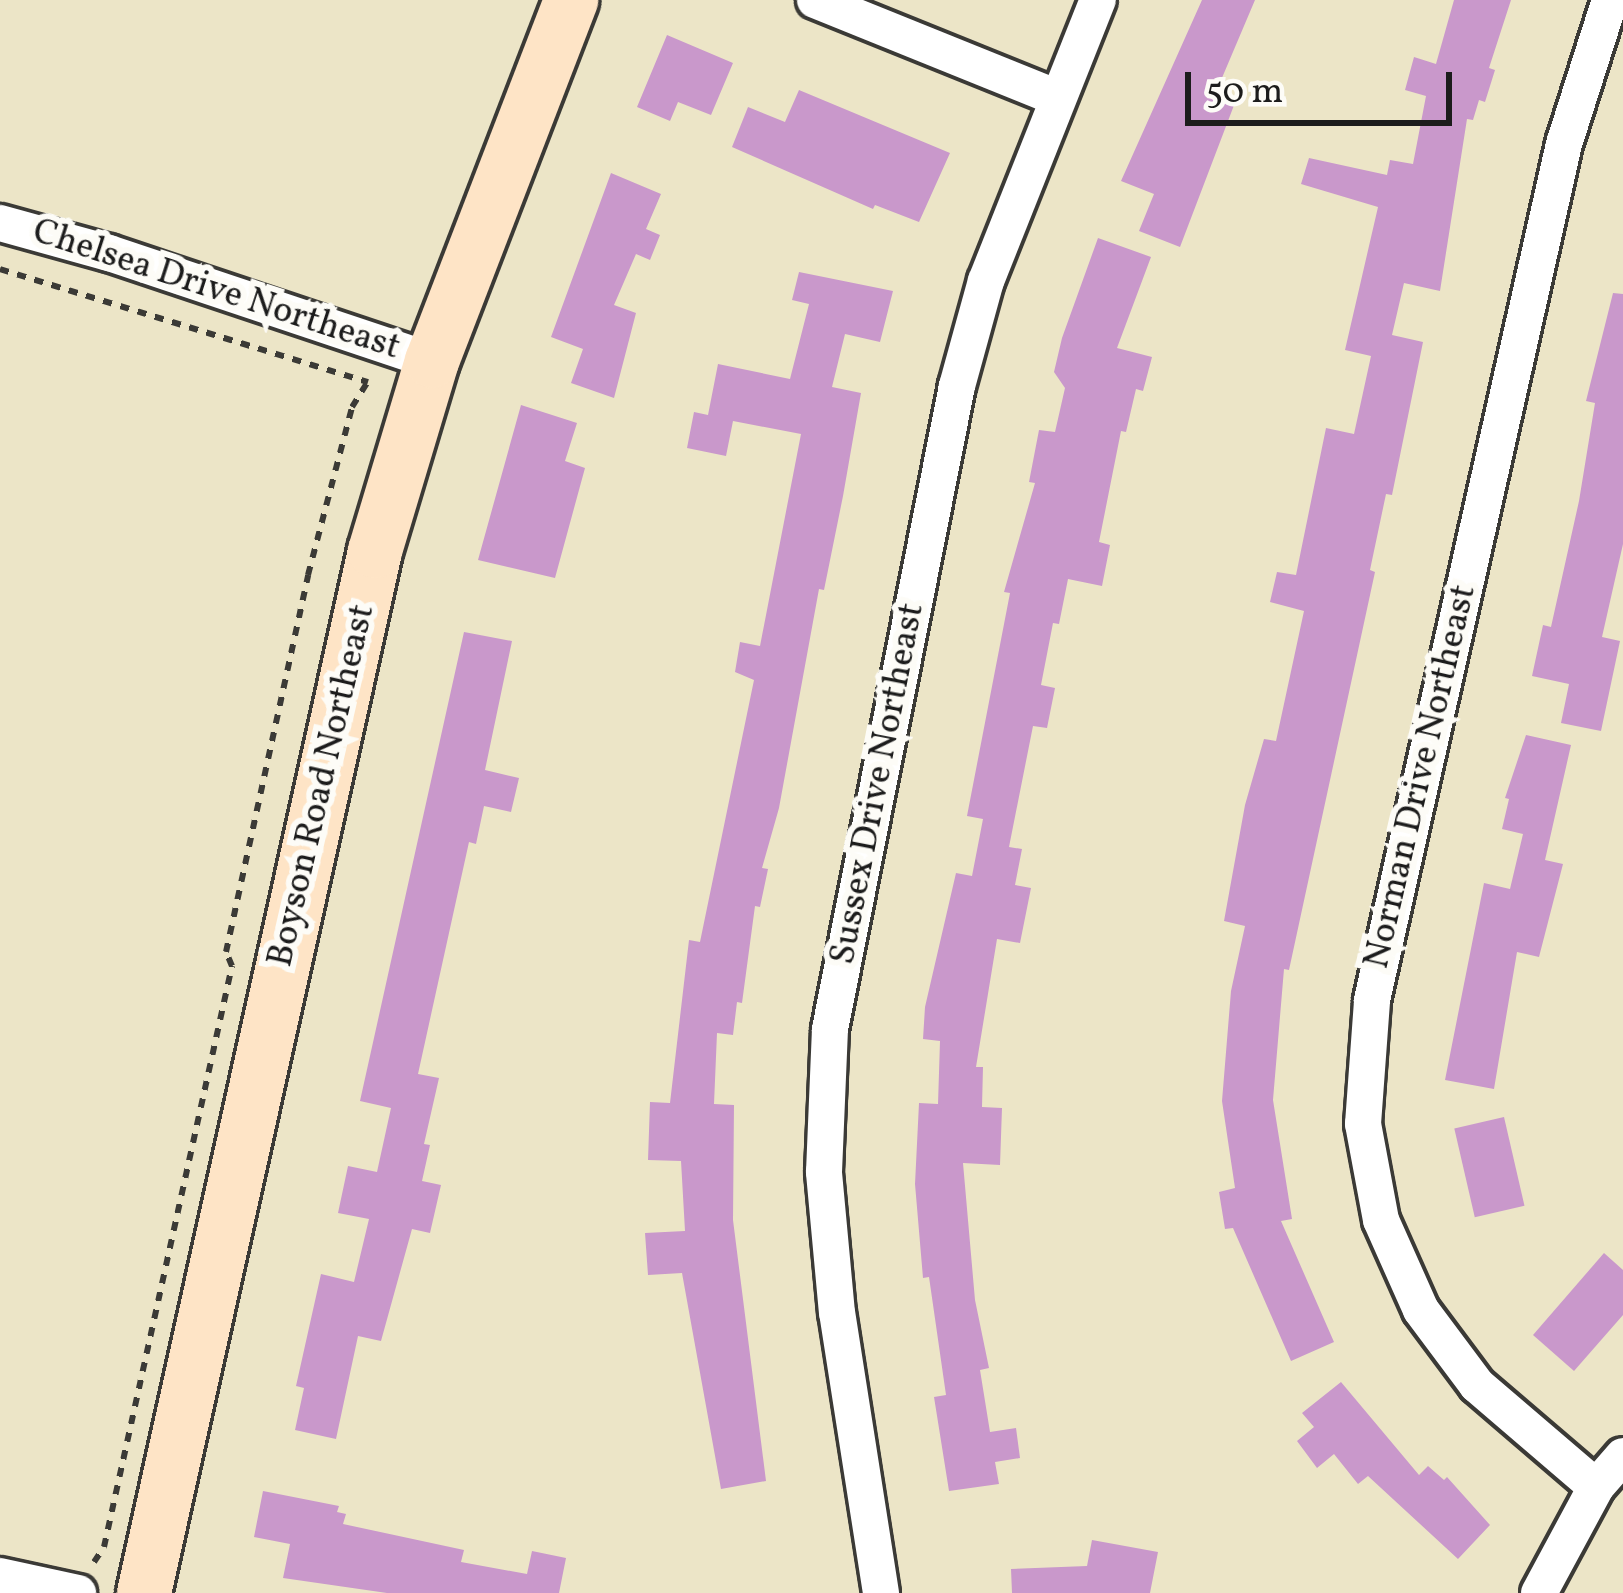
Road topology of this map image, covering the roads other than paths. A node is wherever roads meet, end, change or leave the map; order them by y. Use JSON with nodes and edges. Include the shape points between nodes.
{"nodes":[{"id":1,"x":571,"y":0,"type":"edge"},
{"id":2,"x":815,"y":0,"type":"edge"},
{"id":3,"x":1098,"y":0,"type":"edge"},
{"id":4,"x":1610,"y":0,"type":"edge"},
{"id":5,"x":1057,"y":98,"type":"junction"},
{"id":6,"x":0,"y":223,"type":"edge"},
{"id":7,"x":432,"y":361,"type":"junction"},
{"id":8,"x":1623,"y":1456,"type":"edge"},
{"id":9,"x":1596,"y":1487,"type":"junction"},
{"id":10,"x":0,"y":1576,"type":"edge"},
{"id":11,"x":83,"y":1586,"type":"edge"},
{"id":12,"x":144,"y":1593,"type":"edge"},
{"id":13,"x":881,"y":1593,"type":"edge"},
{"id":14,"x":1539,"y":1593,"type":"edge"}],
"edges":[{"from":1,"to":7,"type":"main road","name":"Boyson Road Northeast"},
{"from":2,"to":5,"type":"street"},
{"from":3,"to":5,"type":"street","name":"Sussex Drive Northeast"},
{"from":4,"to":9,"type":"street","name":"Norman Drive Northeast","via":[[1564,144],[1372,1000],[1363,1124],[1381,1220],[1420,1310],[1477,1385]]},
{"from":5,"to":13,"type":"street","name":"Sussex Drive Northeast","via":[[986,281],[957,386],[830,1029],[824,1172],[837,1313]]},
{"from":6,"to":7,"type":"street","name":"Chelsea Drive Northeast"},
{"from":7,"to":12,"type":"main road","name":"Boyson Road Northeast","via":[[375,551]]},
{"from":8,"to":9,"type":"street"},
{"from":9,"to":14,"type":"street"},
{"from":10,"to":11,"type":"street"}]}
